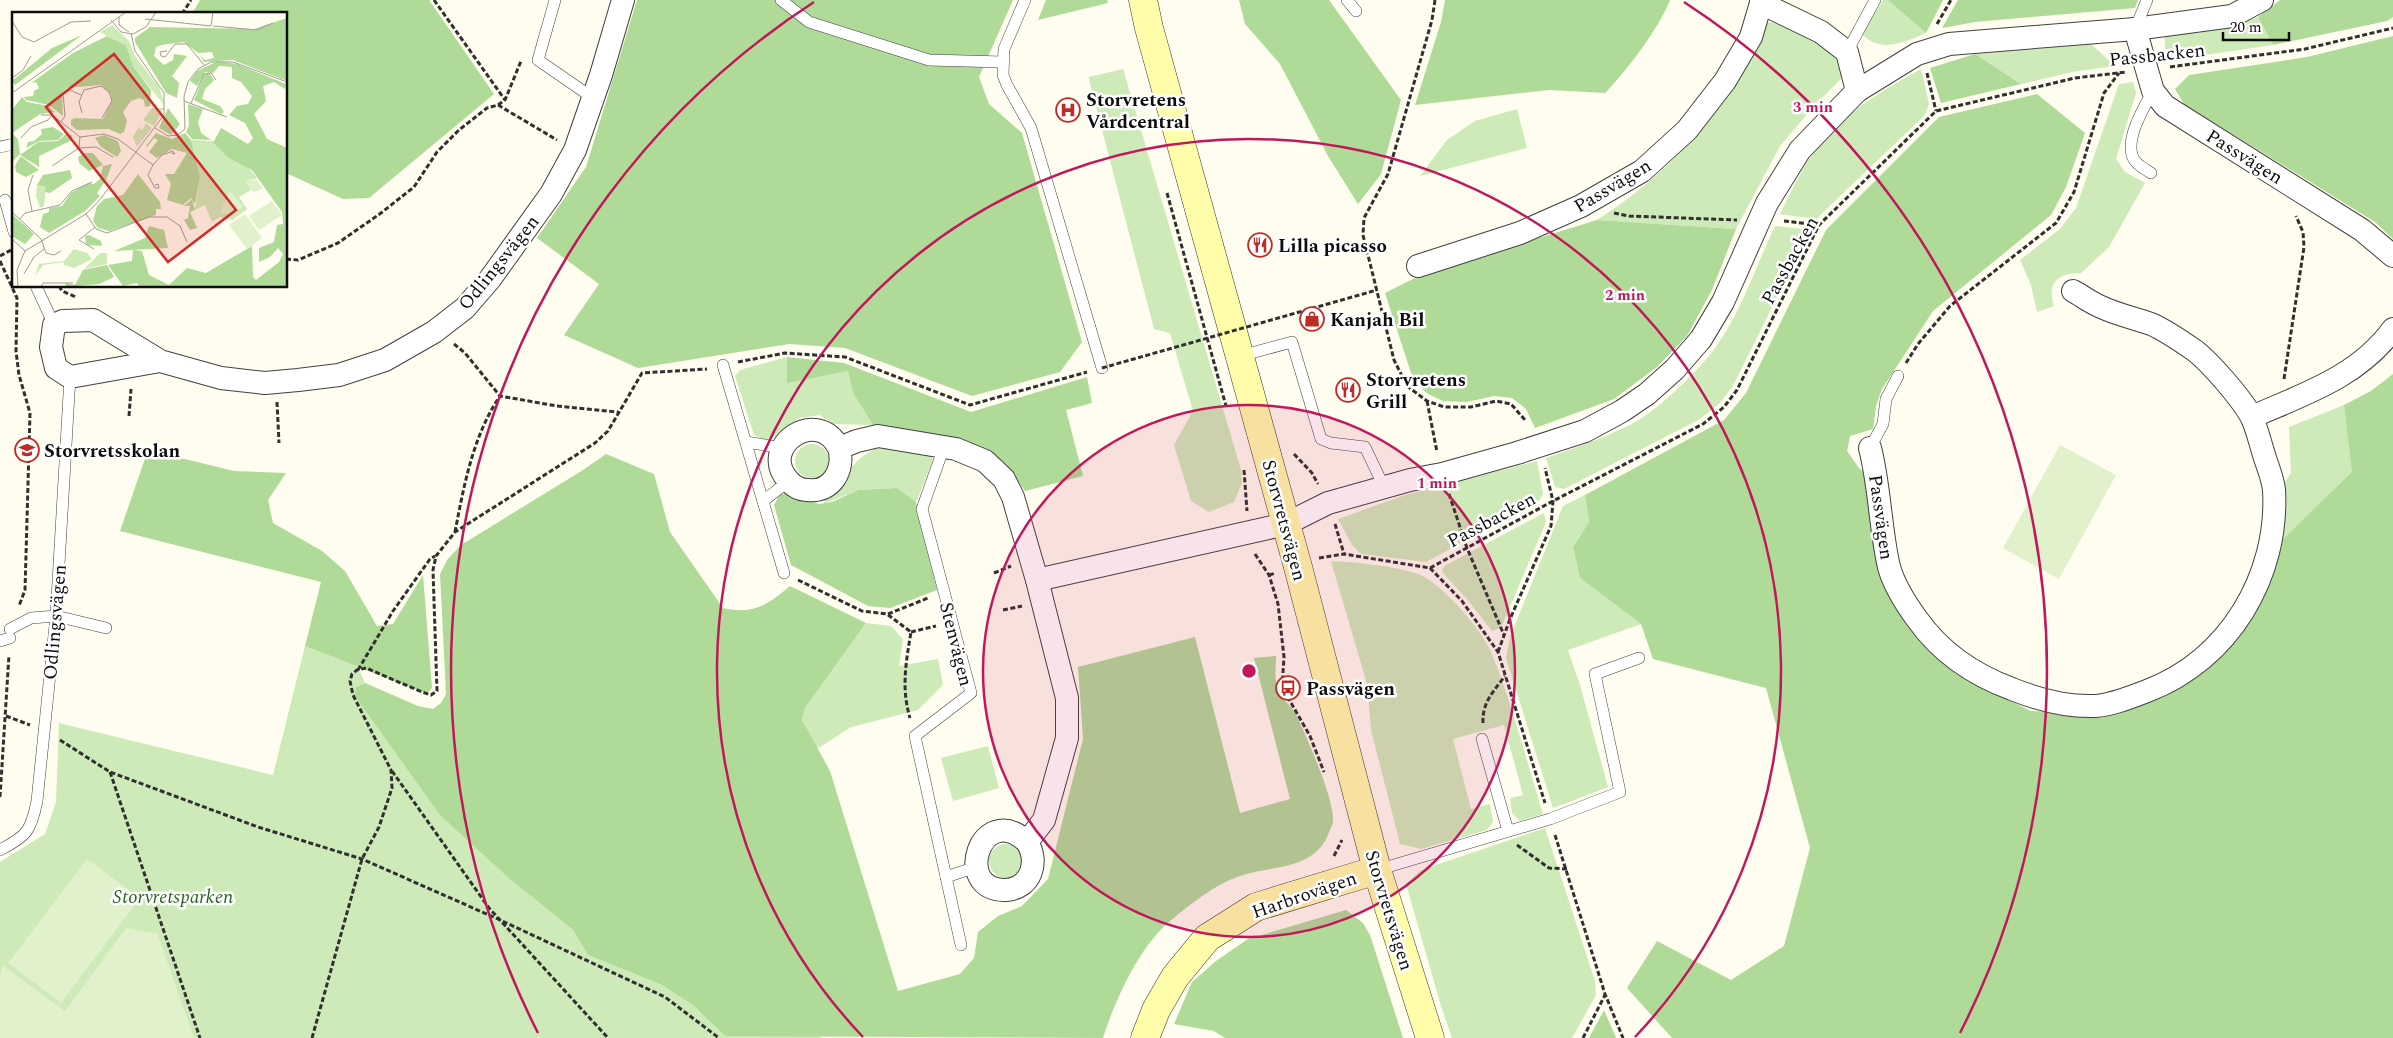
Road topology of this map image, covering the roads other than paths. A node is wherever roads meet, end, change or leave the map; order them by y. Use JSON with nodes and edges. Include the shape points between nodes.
{"nodes":[{"id":1,"x":556,"y":0,"type":"edge"},
{"id":2,"x":623,"y":0,"type":"edge"},
{"id":3,"x":781,"y":0,"type":"edge"},
{"id":4,"x":1025,"y":0,"type":"edge"},
{"id":5,"x":1143,"y":0,"type":"edge"},
{"id":6,"x":1347,"y":0,"type":"edge"},
{"id":7,"x":1875,"y":0,"type":"edge"},
{"id":8,"x":2147,"y":0,"type":"edge"},
{"id":9,"x":2262,"y":0,"type":"edge"},
{"id":10,"x":1761,"y":2,"type":"edge"},
{"id":11,"x":1356,"y":11,"type":"dead end"},
{"id":12,"x":2135,"y":29,"type":"junction"},
{"id":13,"x":1847,"y":52,"type":"junction"},
{"id":14,"x":1003,"y":62,"type":"junction"},
{"id":15,"x":2151,"y":80,"type":"junction"},
{"id":16,"x":1857,"y":91,"type":"junction"},
{"id":17,"x":593,"y":98,"type":"junction"},
{"id":18,"x":2151,"y":173,"type":"dead end"},
{"id":19,"x":6,"y":199,"type":"edge"},
{"id":20,"x":12,"y":224,"type":"edge"},
{"id":21,"x":2393,"y":256,"type":"edge"},
{"id":22,"x":1418,"y":266,"type":"dead end"},
{"id":23,"x":37,"y":288,"type":"edge"},
{"id":24,"x":2073,"y":292,"type":"dead end"},
{"id":25,"x":54,"y":325,"type":"junction"},
{"id":26,"x":2393,"y":329,"type":"edge"},
{"id":27,"x":1240,"y":356,"type":"junction"},
{"id":28,"x":160,"y":361,"type":"junction"},
{"id":29,"x":723,"y":365,"type":"road end"},
{"id":30,"x":1102,"y":368,"type":"road end"},
{"id":31,"x":1898,"y":376,"type":"road end"},
{"id":32,"x":70,"y":377,"type":"junction"},
{"id":33,"x":2252,"y":417,"type":"junction"},
{"id":34,"x":746,"y":442,"type":"junction"},
{"id":35,"x":944,"y":447,"type":"junction"},
{"id":36,"x":782,"y":448,"type":"junction"},
{"id":37,"x":839,"y":448,"type":"junction"},
{"id":38,"x":1870,"y":448,"type":"joint"},
{"id":39,"x":789,"y":481,"type":"junction"},
{"id":40,"x":1384,"y":487,"type":"junction"},
{"id":41,"x":763,"y":501,"type":"junction"},
{"id":42,"x":1286,"y":524,"type":"junction"},
{"id":43,"x":784,"y":573,"type":"road end"},
{"id":44,"x":1037,"y":580,"type":"junction"},
{"id":45,"x":56,"y":616,"type":"junction"},
{"id":46,"x":106,"y":628,"type":"dead end"},
{"id":47,"x":7,"y":636,"type":"edge"},
{"id":48,"x":1639,"y":658,"type":"dead end"},
{"id":49,"x":1482,"y":739,"type":"road end"},
{"id":50,"x":1508,"y":831,"type":"junction"},
{"id":51,"x":1027,"y":842,"type":"junction"},
{"id":52,"x":0,"y":850,"type":"edge"},
{"id":53,"x":976,"y":867,"type":"junction"},
{"id":54,"x":1377,"y":870,"type":"junction"},
{"id":55,"x":946,"y":877,"type":"junction"},
{"id":56,"x":961,"y":945,"type":"dead end"},
{"id":57,"x":1145,"y":1038,"type":"edge"},
{"id":58,"x":1430,"y":1038,"type":"edge"}],
"edges":[{"from":1,"to":17,"type":"lane","via":[[538,60]]},
{"from":2,"to":17,"type":"street","name":"Odlingsvägen"},
{"from":3,"to":14,"type":"lane","via":[[809,22],[929,60]]},
{"from":4,"to":14,"type":"lane","via":[[1004,49]]},
{"from":5,"to":27,"type":"street","name":"Storvretsvägen"},
{"from":6,"to":11,"type":"lane"},
{"from":7,"to":13,"type":"lane"},
{"from":8,"to":12,"type":"lane"},
{"from":9,"to":12,"type":"street","via":[[2232,16]]},
{"from":10,"to":13,"type":"street","name":"Passvägen","via":[[1821,32]]},
{"from":10,"to":22,"type":"street","name":"Passvägen","via":[[1751,37],[1725,81],[1687,130],[1642,171],[1581,206],[1520,233]]},
{"from":12,"to":15,"type":"street","name":"Passvägen"},
{"from":12,"to":16,"type":"street","via":[[1949,44],[1917,54]]},
{"from":13,"to":16,"type":"street"},
{"from":14,"to":30,"type":"lane","via":[[1007,85],[1031,128]]},
{"from":15,"to":18,"type":"lane","via":[[2132,138],[2131,153],[2136,162]]},
{"from":15,"to":21,"type":"street","name":"Passvägen","via":[[2165,106],[2362,230]]},
{"from":16,"to":40,"type":"street","via":[[1800,150],[1768,203],[1723,302],[1701,339],[1647,394],[1585,431],[1517,454]]},
{"from":17,"to":28,"type":"street","name":"Odlingsvägen","via":[[574,150],[551,194],[495,272],[465,308],[438,330],[385,360],[339,375],[276,382],[220,378]]},
{"from":19,"to":20,"type":"lane"},
{"from":23,"to":25,"type":"lane"},
{"from":24,"to":33,"type":"street","name":"Passvägen","via":[[2100,307],[2154,326],[2195,351]]},
{"from":25,"to":28,"type":"street","name":"Odlingsvägen","via":[[63,321],[93,320]]},
{"from":25,"to":32,"type":"street","via":[[51,347],[56,368]]},
{"from":26,"to":33,"type":"street","via":[[2379,348],[2344,376]]},
{"from":27,"to":40,"type":"lane","via":[[1292,342],[1321,438],[1331,443],[1366,447]]},
{"from":27,"to":42,"type":"street","name":"Storvretsvägen"},
{"from":28,"to":32,"type":"street","name":"Odlingsvägen"},
{"from":29,"to":34,"type":"lane"},
{"from":31,"to":38,"type":"lane","via":[[1886,399],[1883,424]]},
{"from":32,"to":45,"type":"lane","name":"Odlingsvägen"},
{"from":33,"to":38,"type":"street","name":"Passvägen","via":[[2274,487],[2272,540],[2258,585],[2234,625],[2215,647],[2186,671],[2126,699],[2097,706],[2070,706],[2009,688],[1984,678],[1936,643],[1908,605],[1890,569],[1881,524],[1878,478]]},
{"from":34,"to":36,"type":"lane"},
{"from":34,"to":41,"type":"lane"},
{"from":35,"to":37,"type":"street","via":[[878,436]]},
{"from":35,"to":44,"type":"street","via":[[985,462],[1004,479],[1013,497]]},
{"from":35,"to":55,"type":"lane","name":"Stenvägen","via":[[922,509],[971,693],[915,736]]},
{"from":36,"to":37,"type":"street","via":[[794,435],[808,430],[827,434]]},
{"from":36,"to":39,"type":"street","via":[[780,463]]},
{"from":37,"to":39,"type":"street","via":[[839,471],[827,486],[807,490]]},
{"from":39,"to":41,"type":"lane"},
{"from":40,"to":42,"type":"street","via":[[1328,503]]},
{"from":41,"to":43,"type":"lane"},
{"from":42,"to":44,"type":"street"},
{"from":42,"to":54,"type":"street","name":"Storvretsvägen"},
{"from":44,"to":51,"type":"street","via":[[1067,698],[1067,738],[1044,820]]},
{"from":45,"to":46,"type":"lane"},
{"from":45,"to":47,"type":"lane","via":[[31,618]]},
{"from":45,"to":52,"type":"lane","name":"Odlingsvägen","via":[[33,824],[18,840]]},
{"from":48,"to":50,"type":"lane","via":[[1595,674],[1620,792]]},
{"from":49,"to":50,"type":"lane"},
{"from":50,"to":54,"type":"lane"},
{"from":51,"to":53,"type":"street","via":[[1009,832],[993,833],[981,843],[975,856]]},
{"from":51,"to":53,"type":"street","via":[[1034,857],[1033,868],[1020,886],[1002,890],[992,887]]},
{"from":53,"to":55,"type":"lane"},
{"from":54,"to":57,"type":"street","name":"Harbrovägen","via":[[1256,907],[1206,938],[1174,977]]},
{"from":54,"to":58,"type":"street","name":"Storvretsvägen"},
{"from":55,"to":56,"type":"lane"}]}
